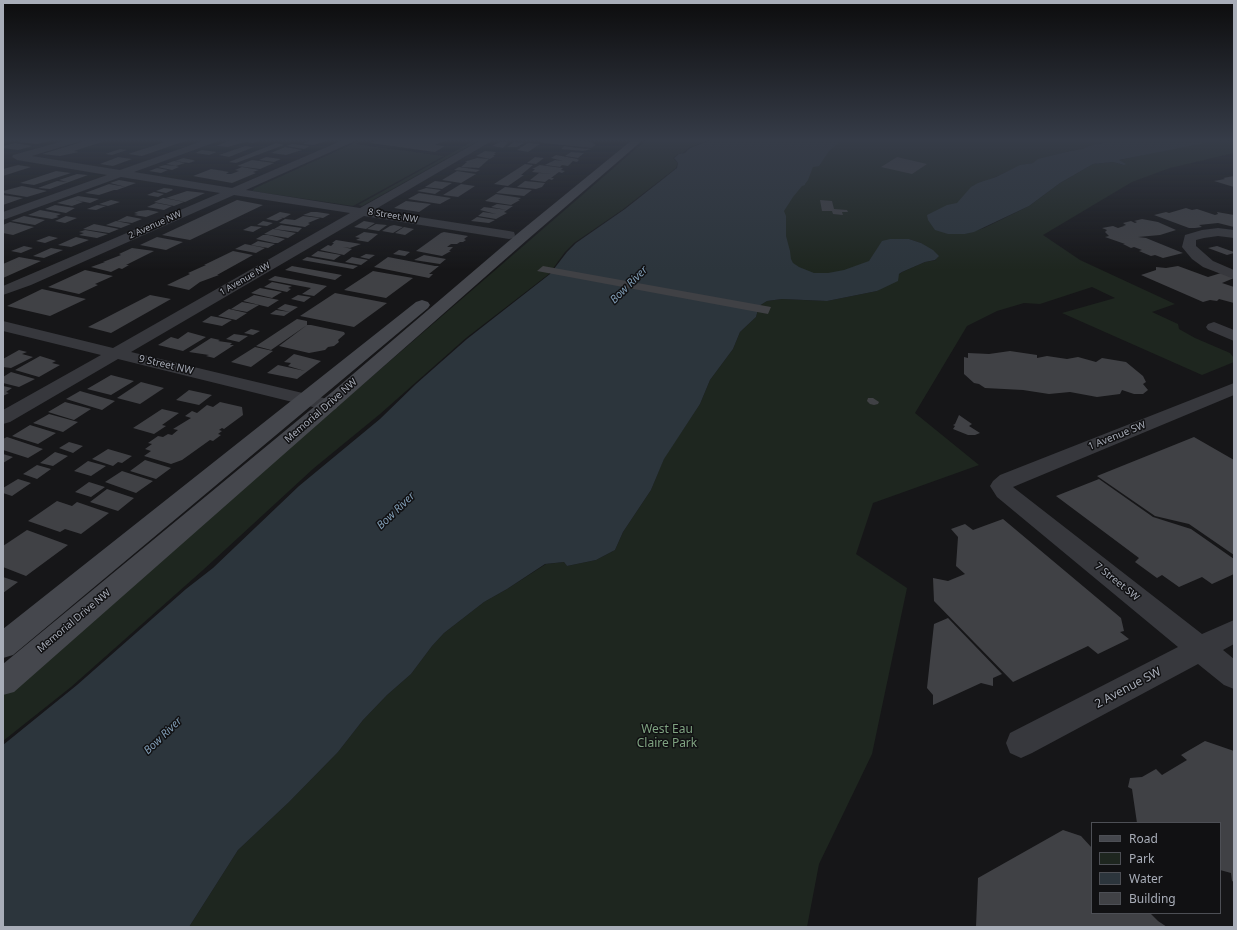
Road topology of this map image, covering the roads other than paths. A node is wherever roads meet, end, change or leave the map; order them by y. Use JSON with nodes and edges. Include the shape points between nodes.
{"nodes":[{"id":1,"x":91,"y":183,"type":"edge"},
{"id":2,"x":184,"y":183,"type":"edge"},
{"id":3,"x":250,"y":183,"type":"edge"},
{"id":4,"x":410,"y":183,"type":"edge"},
{"id":5,"x":571,"y":183,"type":"edge"},
{"id":6,"x":586,"y":183,"type":"edge"},
{"id":7,"x":232,"y":191,"type":"junction"},
{"id":8,"x":361,"y":211,"type":"junction"},
{"id":9,"x":3,"y":216,"type":"edge"},
{"id":10,"x":1234,"y":234,"type":"edge"},
{"id":11,"x":509,"y":235,"type":"junction"},
{"id":12,"x":1234,"y":275,"type":"edge"},
{"id":13,"x":26,"y":282,"type":"junction"},
{"id":14,"x":3,"y":291,"type":"edge"},
{"id":15,"x":3,"y":295,"type":"edge"},
{"id":16,"x":1234,"y":321,"type":"edge"},
{"id":17,"x":3,"y":326,"type":"edge"},
{"id":18,"x":1234,"y":336,"type":"edge"},
{"id":19,"x":116,"y":354,"type":"junction"},
{"id":20,"x":1234,"y":388,"type":"edge"},
{"id":21,"x":305,"y":399,"type":"junction"},
{"id":22,"x":329,"y":405,"type":"junction"},
{"id":23,"x":3,"y":418,"type":"edge"},
{"id":24,"x":1001,"y":486,"type":"joint"},
{"id":25,"x":1234,"y":631,"type":"edge"},
{"id":26,"x":3,"y":646,"type":"edge"},
{"id":27,"x":1200,"y":649,"type":"junction"},
{"id":28,"x":1234,"y":676,"type":"edge"},
{"id":29,"x":3,"y":682,"type":"edge"},
{"id":30,"x":1021,"y":744,"type":"dead end"}],
"edges":[{"from":1,"to":9,"type":"street"},
{"from":2,"to":7,"type":"street","name":"8 Street NW"},
{"from":3,"to":7,"type":"street","name":"2 Avenue NW"},
{"from":4,"to":8,"type":"street","name":"1 Avenue NW"},
{"from":5,"to":11,"type":"main road","name":"Memorial Drive NW"},
{"from":6,"to":22,"type":"main road","name":"Memorial Drive NW"},
{"from":7,"to":8,"type":"street","name":"8 Street NW"},
{"from":7,"to":13,"type":"street","name":"2 Avenue NW"},
{"from":8,"to":11,"type":"street","name":"8 Street NW"},
{"from":8,"to":19,"type":"street","name":"1 Avenue NW"},
{"from":10,"to":12,"type":"street","via":[[1202,234],[1190,238],[1189,247],[1196,256],[1208,264]]},
{"from":11,"to":21,"type":"main road","name":"Memorial Drive NW"},
{"from":13,"to":14,"type":"street","name":"2 Avenue NW"},
{"from":13,"to":15,"type":"street","name":"2 Avenue NW"},
{"from":16,"to":18,"type":"street","via":[[1214,327]]},
{"from":17,"to":19,"type":"street","name":"9 Street NW"},
{"from":19,"to":21,"type":"street","name":"9 Street NW"},
{"from":19,"to":23,"type":"street","name":"1 Avenue NW"},
{"from":20,"to":24,"type":"street","name":"1 Avenue SW","via":[[1008,480]]},
{"from":21,"to":22,"type":"street","name":"9 Street NW"},
{"from":21,"to":26,"type":"main road","name":"Memorial Drive NW"},
{"from":22,"to":29,"type":"main road","name":"Memorial Drive NW"},
{"from":24,"to":27,"type":"street","name":"7 Street SW","via":[[1005,492]]},
{"from":25,"to":27,"type":"street","name":"2 Avenue SW"},
{"from":27,"to":28,"type":"street","name":"7 Street SW"},
{"from":27,"to":30,"type":"street","name":"2 Avenue SW"}]}
